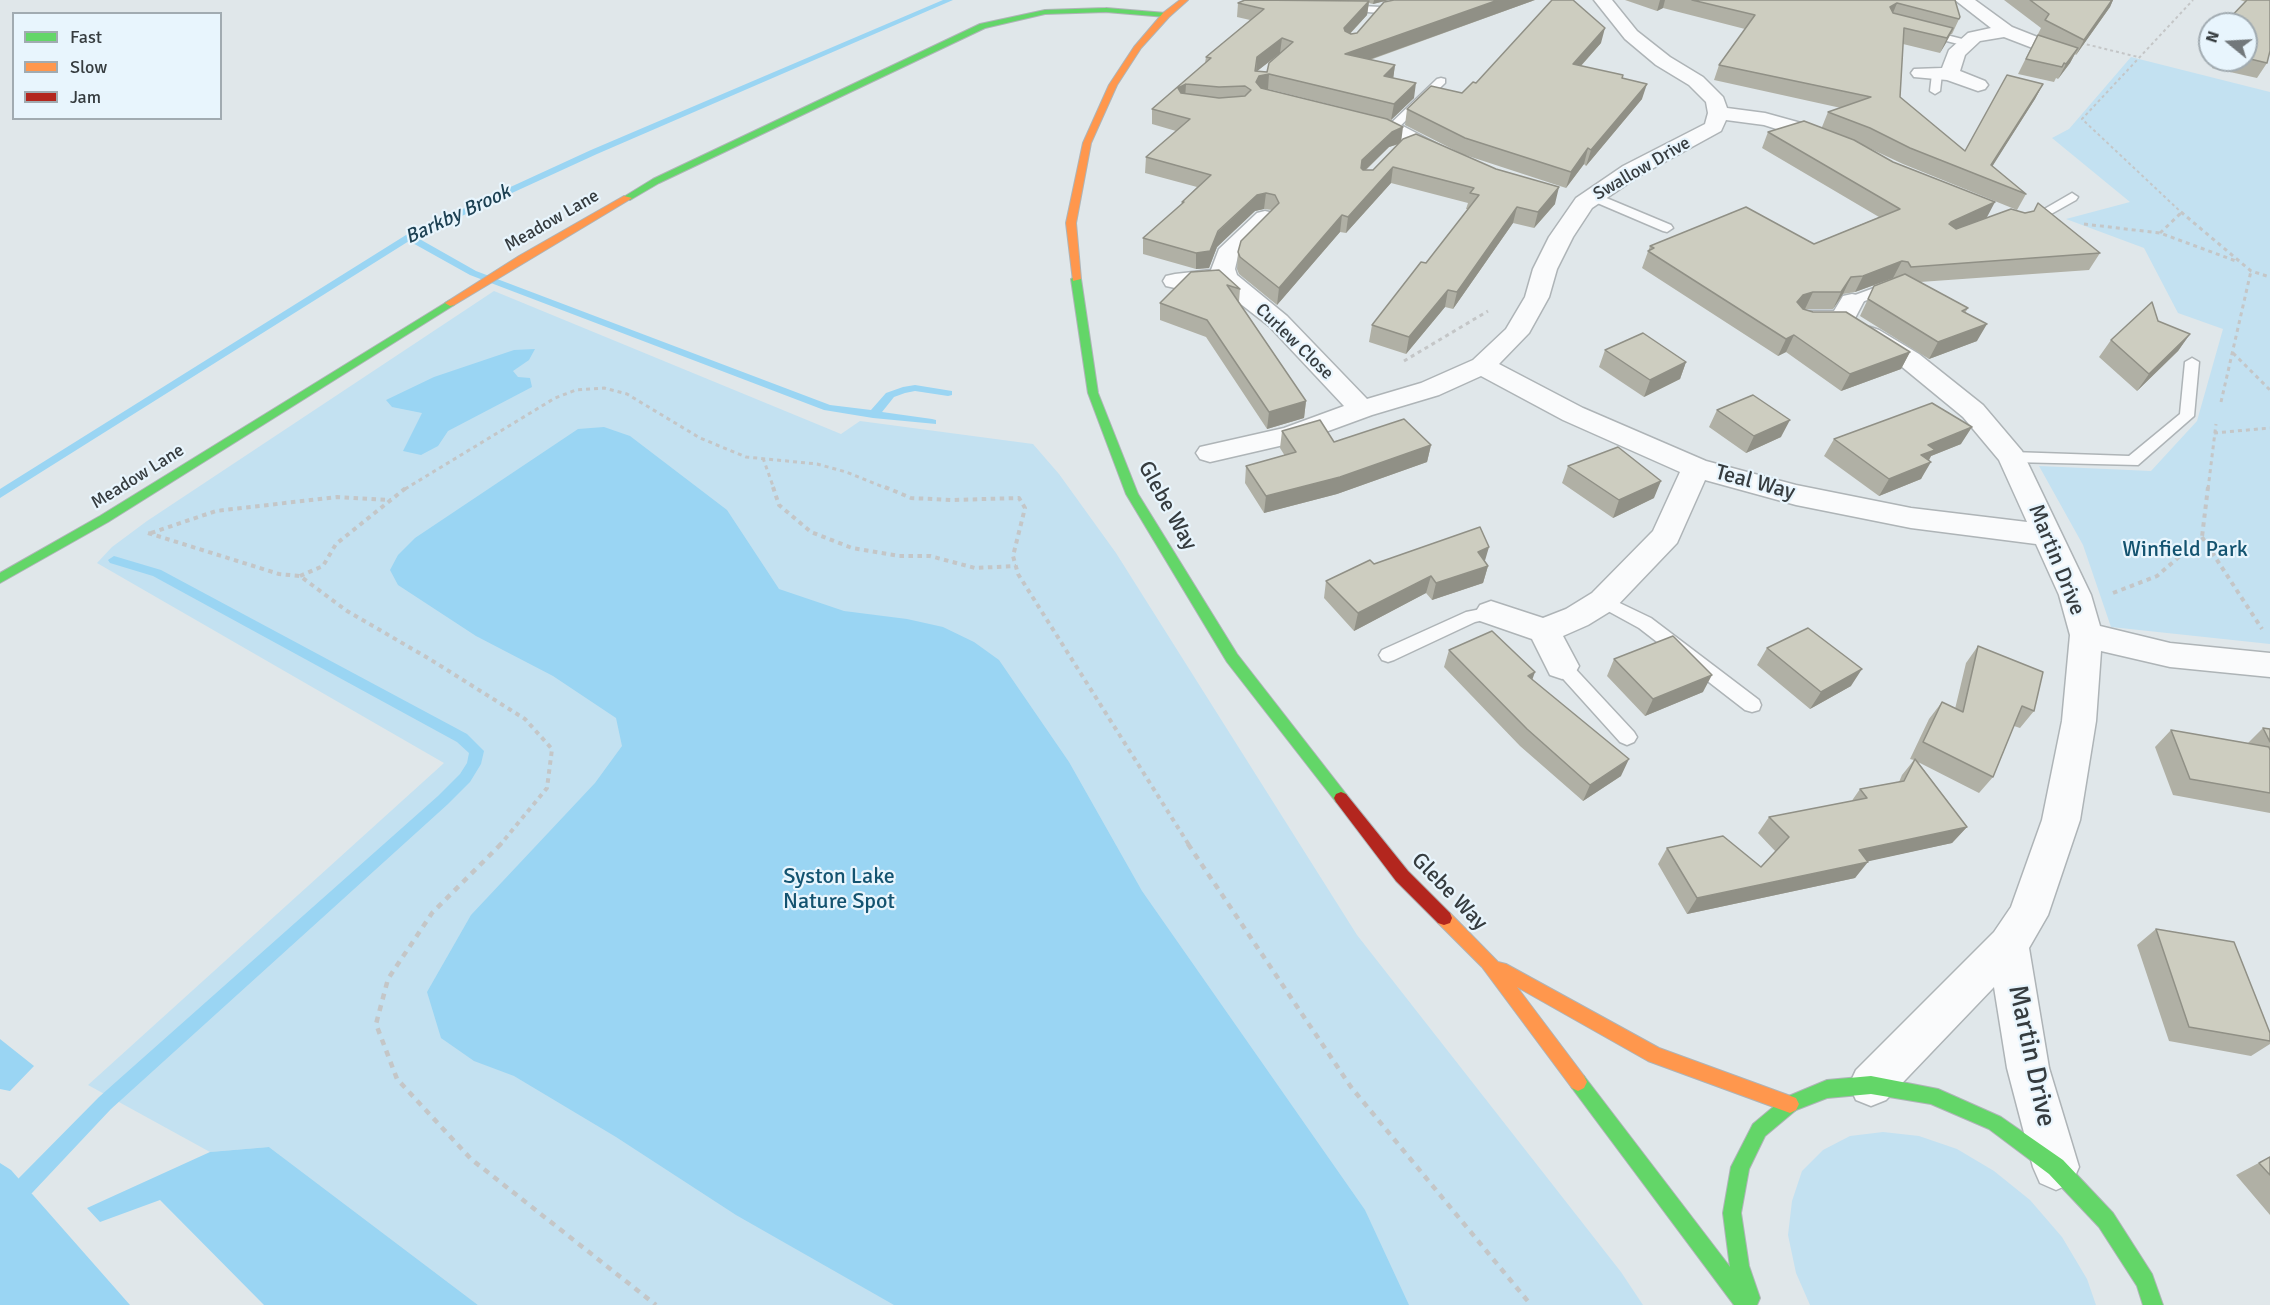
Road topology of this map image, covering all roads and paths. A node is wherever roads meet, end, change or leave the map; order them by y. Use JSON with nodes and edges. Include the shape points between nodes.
{"nodes":[{"id":1,"x":1184,"y":0,"type":"edge"},
{"id":2,"x":1603,"y":0,"type":"edge"},
{"id":3,"x":2193,"y":0,"type":"edge"},
{"id":4,"x":1962,"y":2,"type":"edge"},
{"id":5,"x":1330,"y":7,"type":"edge"},
{"id":6,"x":1383,"y":11,"type":"edge"},
{"id":7,"x":1167,"y":15,"type":"junction"},
{"id":8,"x":1912,"y":29,"type":"edge"},
{"id":9,"x":2006,"y":32,"type":"junction"},
{"id":10,"x":1966,"y":43,"type":"junction"},
{"id":11,"x":2042,"y":45,"type":"joint"},
{"id":12,"x":2138,"y":57,"type":"junction"},
{"id":13,"x":1441,"y":81,"type":"dead end"},
{"id":14,"x":1978,"y":85,"type":"dead end"},
{"id":15,"x":1718,"y":112,"type":"junction"},
{"id":16,"x":1342,"y":114,"type":"edge"},
{"id":17,"x":1392,"y":128,"type":"junction"},
{"id":18,"x":1845,"y":146,"type":"edge"},
{"id":19,"x":1463,"y":164,"type":"edge"},
{"id":20,"x":2072,"y":197,"type":"dead end"},
{"id":21,"x":1580,"y":199,"type":"junction"},
{"id":22,"x":2181,"y":212,"type":"junction"},
{"id":23,"x":2040,"y":215,"type":"junction"},
{"id":24,"x":1265,"y":218,"type":"edge"},
{"id":25,"x":2016,"y":220,"type":"edge"},
{"id":26,"x":1667,"y":228,"type":"dead end"},
{"id":27,"x":2160,"y":233,"type":"junction"},
{"id":28,"x":2239,"y":262,"type":"junction"},
{"id":29,"x":2251,"y":272,"type":"junction"},
{"id":30,"x":1225,"y":276,"type":"junction"},
{"id":31,"x":2270,"y":277,"type":"edge"},
{"id":32,"x":1175,"y":281,"type":"dead end"},
{"id":33,"x":1894,"y":284,"type":"edge"},
{"id":34,"x":1537,"y":297,"type":"junction"},
{"id":35,"x":1847,"y":310,"type":"junction"},
{"id":36,"x":1805,"y":319,"type":"edge"},
{"id":37,"x":2233,"y":353,"type":"junction"},
{"id":38,"x":2192,"y":362,"type":"dead end"},
{"id":39,"x":1482,"y":366,"type":"junction"},
{"id":40,"x":2270,"y":390,"type":"edge"},
{"id":41,"x":1353,"y":400,"type":"junction"},
{"id":42,"x":2219,"y":410,"type":"dead end"},
{"id":43,"x":2217,"y":421,"type":"dead end"},
{"id":44,"x":2270,"y":428,"type":"edge"},
{"id":45,"x":2214,"y":433,"type":"junction"},
{"id":46,"x":1210,"y":453,"type":"dead end"},
{"id":47,"x":2012,"y":457,"type":"junction"},
{"id":48,"x":763,"y":458,"type":"junction"},
{"id":49,"x":1696,"y":468,"type":"junction"},
{"id":50,"x":392,"y":500,"type":"junction"},
{"id":51,"x":104,"y":519,"type":"junction"},
{"id":52,"x":150,"y":534,"type":"junction"},
{"id":53,"x":2048,"y":535,"type":"junction"},
{"id":54,"x":2202,"y":537,"type":"junction"},
{"id":55,"x":1016,"y":566,"type":"junction"},
{"id":56,"x":300,"y":576,"type":"junction"},
{"id":57,"x":0,"y":579,"type":"edge"},
{"id":58,"x":2075,"y":595,"type":"junction"},
{"id":59,"x":1603,"y":601,"type":"junction"},
{"id":60,"x":1491,"y":613,"type":"joint"},
{"id":61,"x":1544,"y":631,"type":"junction"},
{"id":62,"x":2264,"y":631,"type":"dead end"},
{"id":63,"x":2086,"y":635,"type":"junction"},
{"id":64,"x":1388,"y":655,"type":"dead end"},
{"id":65,"x":2270,"y":665,"type":"edge"},
{"id":66,"x":1562,"y":666,"type":"joint"},
{"id":67,"x":1752,"y":705,"type":"dead end"},
{"id":68,"x":1627,"y":737,"type":"dead end"},
{"id":69,"x":2008,"y":945,"type":"junction"},
{"id":70,"x":1488,"y":962,"type":"junction"},
{"id":71,"x":1871,"y":1084,"type":"junction"},
{"id":72,"x":1790,"y":1104,"type":"junction"},
{"id":73,"x":2056,"y":1167,"type":"junction"},
{"id":74,"x":2158,"y":1301,"type":"edge"},
{"id":75,"x":656,"y":1305,"type":"edge"},
{"id":76,"x":1531,"y":1305,"type":"edge"},
{"id":77,"x":1746,"y":1305,"type":"edge"},
{"id":78,"x":1752,"y":1305,"type":"edge"}],
"edges":[{"from":1,"to":7,"type":"street","name":"Glebe Way"},
{"from":2,"to":15,"type":"street","via":[[1632,34],[1663,61],[1696,81],[1716,101]]},
{"from":3,"to":12,"type":"path"},
{"from":4,"to":9,"type":"street"},
{"from":5,"to":6,"type":"lane"},
{"from":7,"to":51,"type":"street","name":"Meadow Lane","via":[[1106,10],[1045,12],[983,26],[656,182],[498,273]]},
{"from":7,"to":70,"type":"street","name":"Glebe Way","via":[[1138,47],[1113,85],[1084,155],[1071,224],[1078,304],[1093,393],[1132,494],[1232,658],[1402,876]]},
{"from":8,"to":10,"type":"lane"},
{"from":9,"to":10,"type":"street"},
{"from":9,"to":11,"type":"street"},
{"from":10,"to":14,"type":"street","via":[[1936,78]]},
{"from":11,"to":12,"type":"path","via":[[2043,38],[2060,38]]},
{"from":12,"to":22,"type":"path","via":[[2082,119]]},
{"from":13,"to":17,"type":"lane"},
{"from":15,"to":18,"type":"street","via":[[1766,119]]},
{"from":15,"to":21,"type":"street","name":"Swallow Drive","via":[[1714,126]]},
{"from":16,"to":17,"type":"street"},
{"from":17,"to":19,"type":"street","via":[[1411,144]]},
{"from":20,"to":23,"type":"lane"},
{"from":21,"to":26,"type":"lane"},
{"from":21,"to":34,"type":"street","name":"Swallow Drive","via":[[1545,269]]},
{"from":22,"to":27,"type":"path"},
{"from":22,"to":28,"type":"path"},
{"from":23,"to":25,"type":"street"},
{"from":23,"to":27,"type":"path"},
{"from":24,"to":30,"type":"street","via":[[1227,254]]},
{"from":27,"to":28,"type":"path"},
{"from":28,"to":29,"type":"path"},
{"from":29,"to":31,"type":"path"},
{"from":29,"to":37,"type":"path"},
{"from":30,"to":32,"type":"street"},
{"from":30,"to":41,"type":"street","name":"Curlew Close","via":[[1278,321]]},
{"from":33,"to":35,"type":"lane"},
{"from":34,"to":39,"type":"street","name":"Swallow Drive","via":[[1516,333]]},
{"from":34,"to":41,"type":"path","via":[[1489,310],[1366,384]]},
{"from":35,"to":36,"type":"street"},
{"from":35,"to":47,"type":"street","name":"Martin Drive","via":[[1973,411]]},
{"from":37,"to":40,"type":"path"},
{"from":37,"to":42,"type":"path"},
{"from":38,"to":47,"type":"lane","via":[[2187,416],[2133,461]]},
{"from":39,"to":41,"type":"street","via":[[1430,389]]},
{"from":39,"to":49,"type":"street","name":"Teal Way","via":[[1574,414]]},
{"from":41,"to":46,"type":"street","via":[[1291,435]]},
{"from":43,"to":45,"type":"path"},
{"from":44,"to":45,"type":"path"},
{"from":45,"to":54,"type":"path"},
{"from":47,"to":53,"type":"street","name":"Martin Drive"},
{"from":48,"to":50,"type":"path","via":[[747,457],[700,438],[627,394],[604,388],[576,390],[555,398]]},
{"from":48,"to":55,"type":"path","via":[[779,505],[811,532],[852,548],[899,556],[930,556],[975,568]]},
{"from":48,"to":55,"type":"path","via":[[817,464],[910,498],[1019,498],[1025,508],[1012,556]]},
{"from":49,"to":53,"type":"street","name":"Teal Way","via":[[1796,495],[1911,518]]},
{"from":49,"to":59,"type":"street","via":[[1666,536]]},
{"from":50,"to":52,"type":"path","via":[[337,497],[216,511]]},
{"from":50,"to":56,"type":"path","via":[[336,544],[323,566]]},
{"from":51,"to":52,"type":"path"},
{"from":51,"to":57,"type":"street","name":"Meadow Lane"},
{"from":52,"to":56,"type":"path","via":[[279,574]]},
{"from":53,"to":58,"type":"street","name":"Martin Drive"},
{"from":54,"to":58,"type":"path","via":[[2157,576],[2105,596]]},
{"from":54,"to":62,"type":"path"},
{"from":55,"to":76,"type":"path","via":[[1031,596],[1226,903],[1351,1087]]},
{"from":56,"to":75,"type":"path","via":[[346,611],[525,718],[552,749],[547,788],[512,834],[432,913],[388,979],[376,1024],[397,1079],[471,1159]]},
{"from":58,"to":63,"type":"street","name":"Martin Drive"},
{"from":59,"to":61,"type":"street"},
{"from":59,"to":67,"type":"lane","via":[[1645,623]]},
{"from":60,"to":61,"type":"street"},
{"from":60,"to":64,"type":"lane","via":[[1472,616]]},
{"from":61,"to":66,"type":"street"},
{"from":63,"to":65,"type":"street","via":[[2169,655]]},
{"from":63,"to":69,"type":"street","name":"Martin Drive","via":[[2079,721],[2061,820],[2028,915]]},
{"from":66,"to":68,"type":"lane"},
{"from":69,"to":71,"type":"street","name":"Martin Drive"},
{"from":69,"to":73,"type":"street","name":"Martin Drive","via":[[2028,1068]]},
{"from":70,"to":72,"type":"street","name":"Glebe Way","via":[[1654,1055]]},
{"from":70,"to":77,"type":"street","name":"Glebe Way"},
{"from":71,"to":72,"type":"street","via":[[1827,1089]]},
{"from":71,"to":73,"type":"street","via":[[1932,1095],[1995,1123]]},
{"from":72,"to":78,"type":"street","via":[[1760,1130],[1740,1167],[1732,1213],[1739,1266]]},
{"from":73,"to":74,"type":"street","via":[[2106,1220]]}]}
